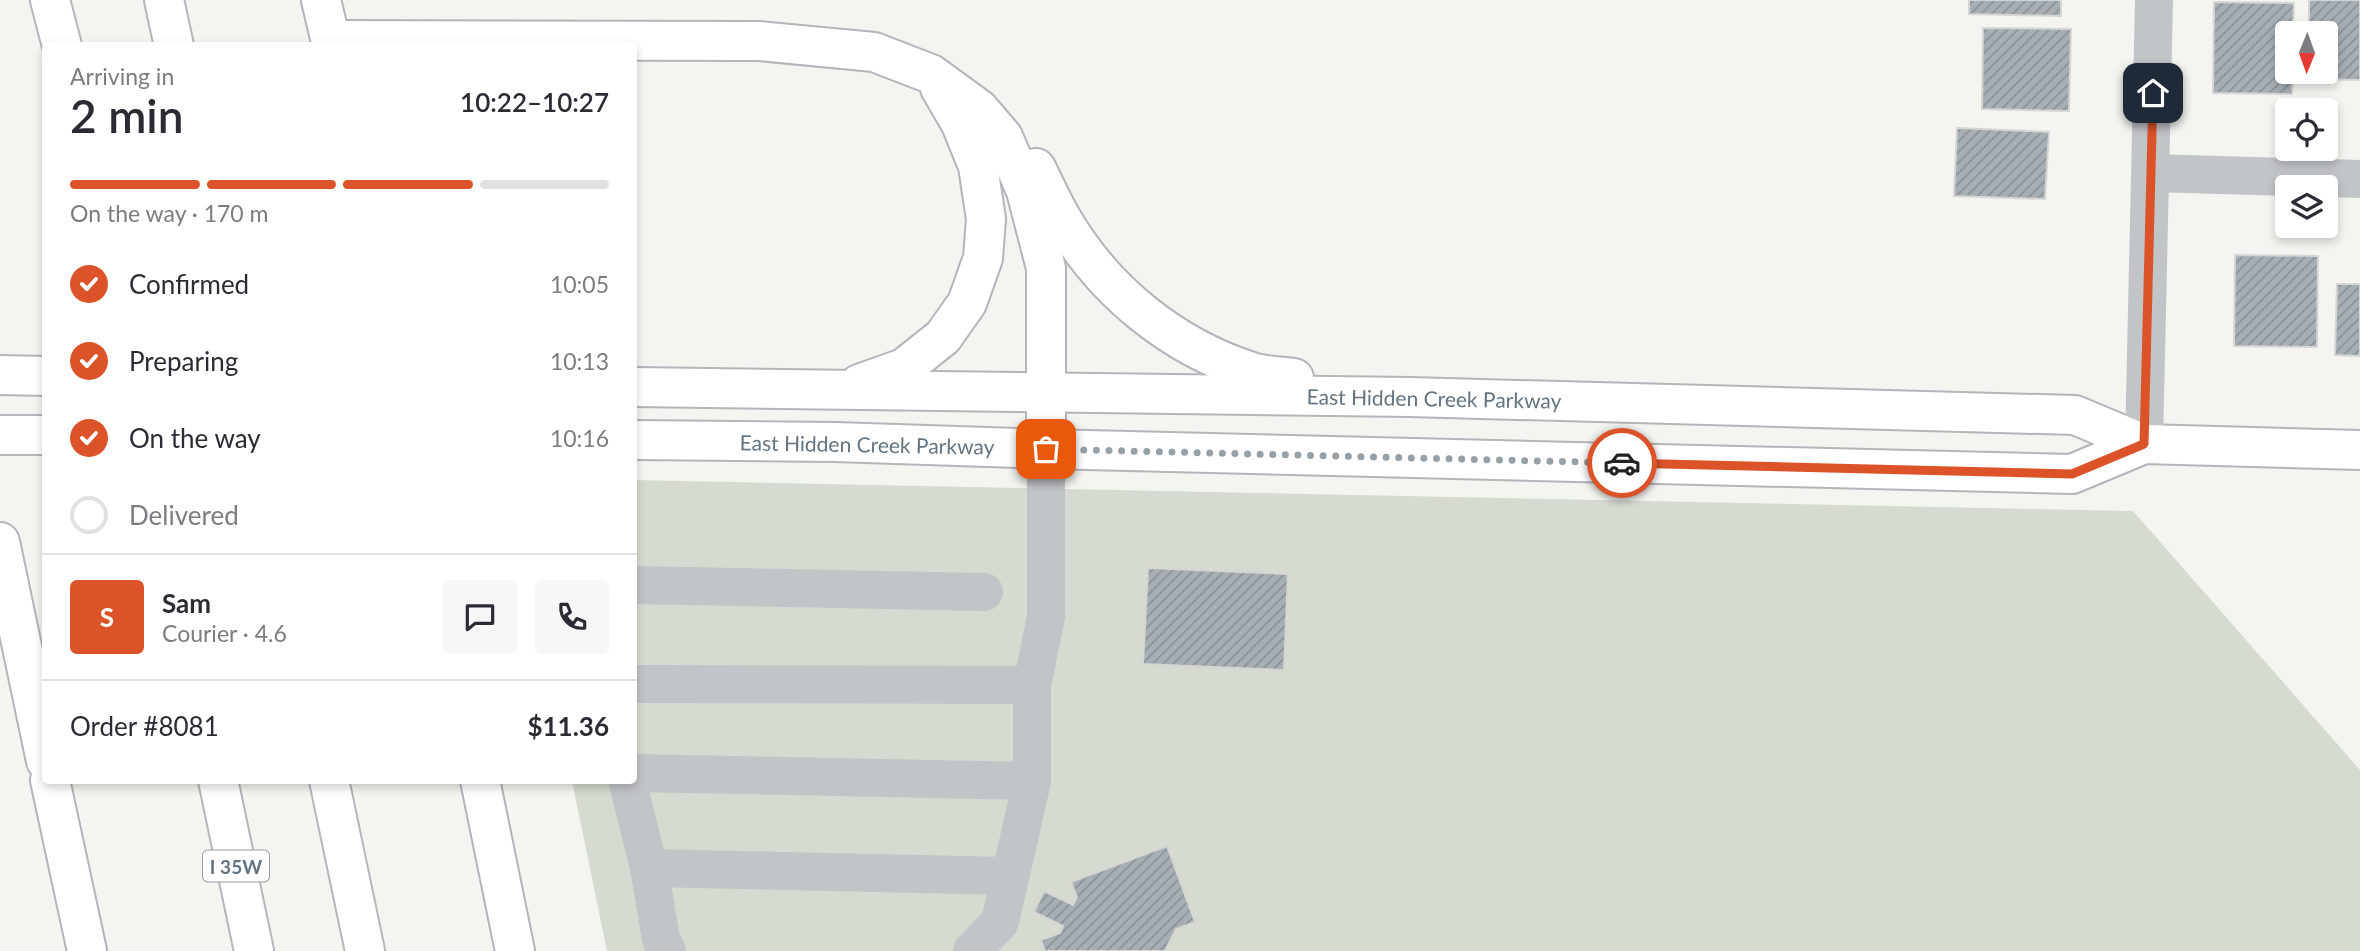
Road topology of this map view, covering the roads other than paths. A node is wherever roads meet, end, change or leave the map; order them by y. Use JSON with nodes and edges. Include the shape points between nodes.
{"nodes":[{"id":1,"x":51,"y":0,"type":"edge"},
{"id":2,"x":164,"y":0,"type":"edge"},
{"id":3,"x":321,"y":0,"type":"edge"},
{"id":4,"x":2154,"y":0,"type":"edge"},
{"id":5,"x":61,"y":42,"type":"edge"},
{"id":6,"x":173,"y":42,"type":"edge"},
{"id":7,"x":331,"y":42,"type":"edge"},
{"id":8,"x":545,"y":42,"type":"edge"},
{"id":9,"x":931,"y":74,"type":"junction"},
{"id":10,"x":1003,"y":137,"type":"junction"},
{"id":11,"x":2151,"y":173,"type":"junction"},
{"id":12,"x":2360,"y":179,"type":"edge"},
{"id":13,"x":0,"y":375,"type":"edge"},
{"id":14,"x":42,"y":376,"type":"edge"},
{"id":15,"x":637,"y":387,"type":"edge"},
{"id":16,"x":837,"y":391,"type":"junction"},
{"id":17,"x":1048,"y":393,"type":"junction"},
{"id":18,"x":1410,"y":397,"type":"junction"},
{"id":19,"x":0,"y":435,"type":"edge"},
{"id":20,"x":42,"y":435,"type":"edge"},
{"id":21,"x":637,"y":440,"type":"edge"},
{"id":22,"x":2144,"y":444,"type":"junction"},
{"id":23,"x":1046,"y":449,"type":"junction"},
{"id":24,"x":2360,"y":450,"type":"edge"},
{"id":25,"x":0,"y":542,"type":"edge"},
{"id":26,"x":637,"y":585,"type":"edge"},
{"id":27,"x":984,"y":592,"type":"dead end"},
{"id":28,"x":12,"y":660,"type":"edge"},
{"id":29,"x":637,"y":684,"type":"edge"},
{"id":30,"x":1032,"y":685,"type":"junction"},
{"id":31,"x":42,"y":749,"type":"edge"},
{"id":32,"x":637,"y":773,"type":"edge"},
{"id":33,"x":1032,"y":781,"type":"junction"},
{"id":34,"x":51,"y":784,"type":"edge"},
{"id":35,"x":219,"y":784,"type":"edge"},
{"id":36,"x":330,"y":784,"type":"edge"},
{"id":37,"x":481,"y":784,"type":"edge"},
{"id":38,"x":628,"y":784,"type":"edge"},
{"id":39,"x":649,"y":868,"type":"junction"},
{"id":40,"x":1010,"y":876,"type":"junction"},
{"id":41,"x":87,"y":951,"type":"edge"},
{"id":42,"x":254,"y":951,"type":"edge"},
{"id":43,"x":365,"y":951,"type":"edge"},
{"id":44,"x":516,"y":951,"type":"edge"},
{"id":45,"x":667,"y":951,"type":"edge"},
{"id":46,"x":972,"y":951,"type":"edge"}],
"edges":[{"from":1,"to":5,"type":"main road"},
{"from":2,"to":6,"type":"main road"},
{"from":3,"to":7,"type":"main road"},
{"from":4,"to":11,"type":"street"},
{"from":8,"to":9,"type":"main road","via":[[759,41],[874,51]]},
{"from":9,"to":10,"type":"main road","via":[[979,109]]},
{"from":9,"to":16,"type":"main road","via":[[961,124],[978,166],[986,219],[983,258],[967,303],[943,337],[904,368]]},
{"from":10,"to":17,"type":"main road","via":[[1026,191],[1046,268]]},
{"from":10,"to":18,"type":"main road","via":[[1027,152],[1063,221],[1106,279],[1155,324],[1195,349],[1254,373]]},
{"from":11,"to":12,"type":"street"},
{"from":11,"to":22,"type":"street"},
{"from":13,"to":14,"type":"main road"},
{"from":15,"to":16,"type":"main road","name":"East Hidden Creek Parkway"},
{"from":16,"to":17,"type":"main road","name":"East Hidden Creek Parkway"},
{"from":17,"to":18,"type":"main road","name":"East Hidden Creek Parkway"},
{"from":17,"to":23,"type":"main road"},
{"from":18,"to":22,"type":"main road","name":"East Hidden Creek Parkway","via":[[2075,415]]},
{"from":19,"to":20,"type":"main road"},
{"from":21,"to":23,"type":"main road","name":"East Hidden Creek Parkway"},
{"from":22,"to":23,"type":"main road","name":"East Hidden Creek Parkway","via":[[2072,474]]},
{"from":22,"to":24,"type":"main road","name":"East Hidden Creek Parkway"},
{"from":23,"to":30,"type":"street","via":[[1046,617]]},
{"from":25,"to":28,"type":"main road"},
{"from":26,"to":27,"type":"street"},
{"from":28,"to":31,"type":"main road"},
{"from":29,"to":30,"type":"street"},
{"from":30,"to":33,"type":"street"},
{"from":32,"to":33,"type":"street"},
{"from":33,"to":40,"type":"street"},
{"from":34,"to":41,"type":"main road"},
{"from":35,"to":42,"type":"main road","number":"I 35W"},
{"from":36,"to":43,"type":"main road"},
{"from":37,"to":44,"type":"main road"},
{"from":38,"to":39,"type":"street"},
{"from":39,"to":40,"type":"street"},
{"from":39,"to":45,"type":"street"},
{"from":40,"to":46,"type":"street","via":[[1000,922]]}]}
